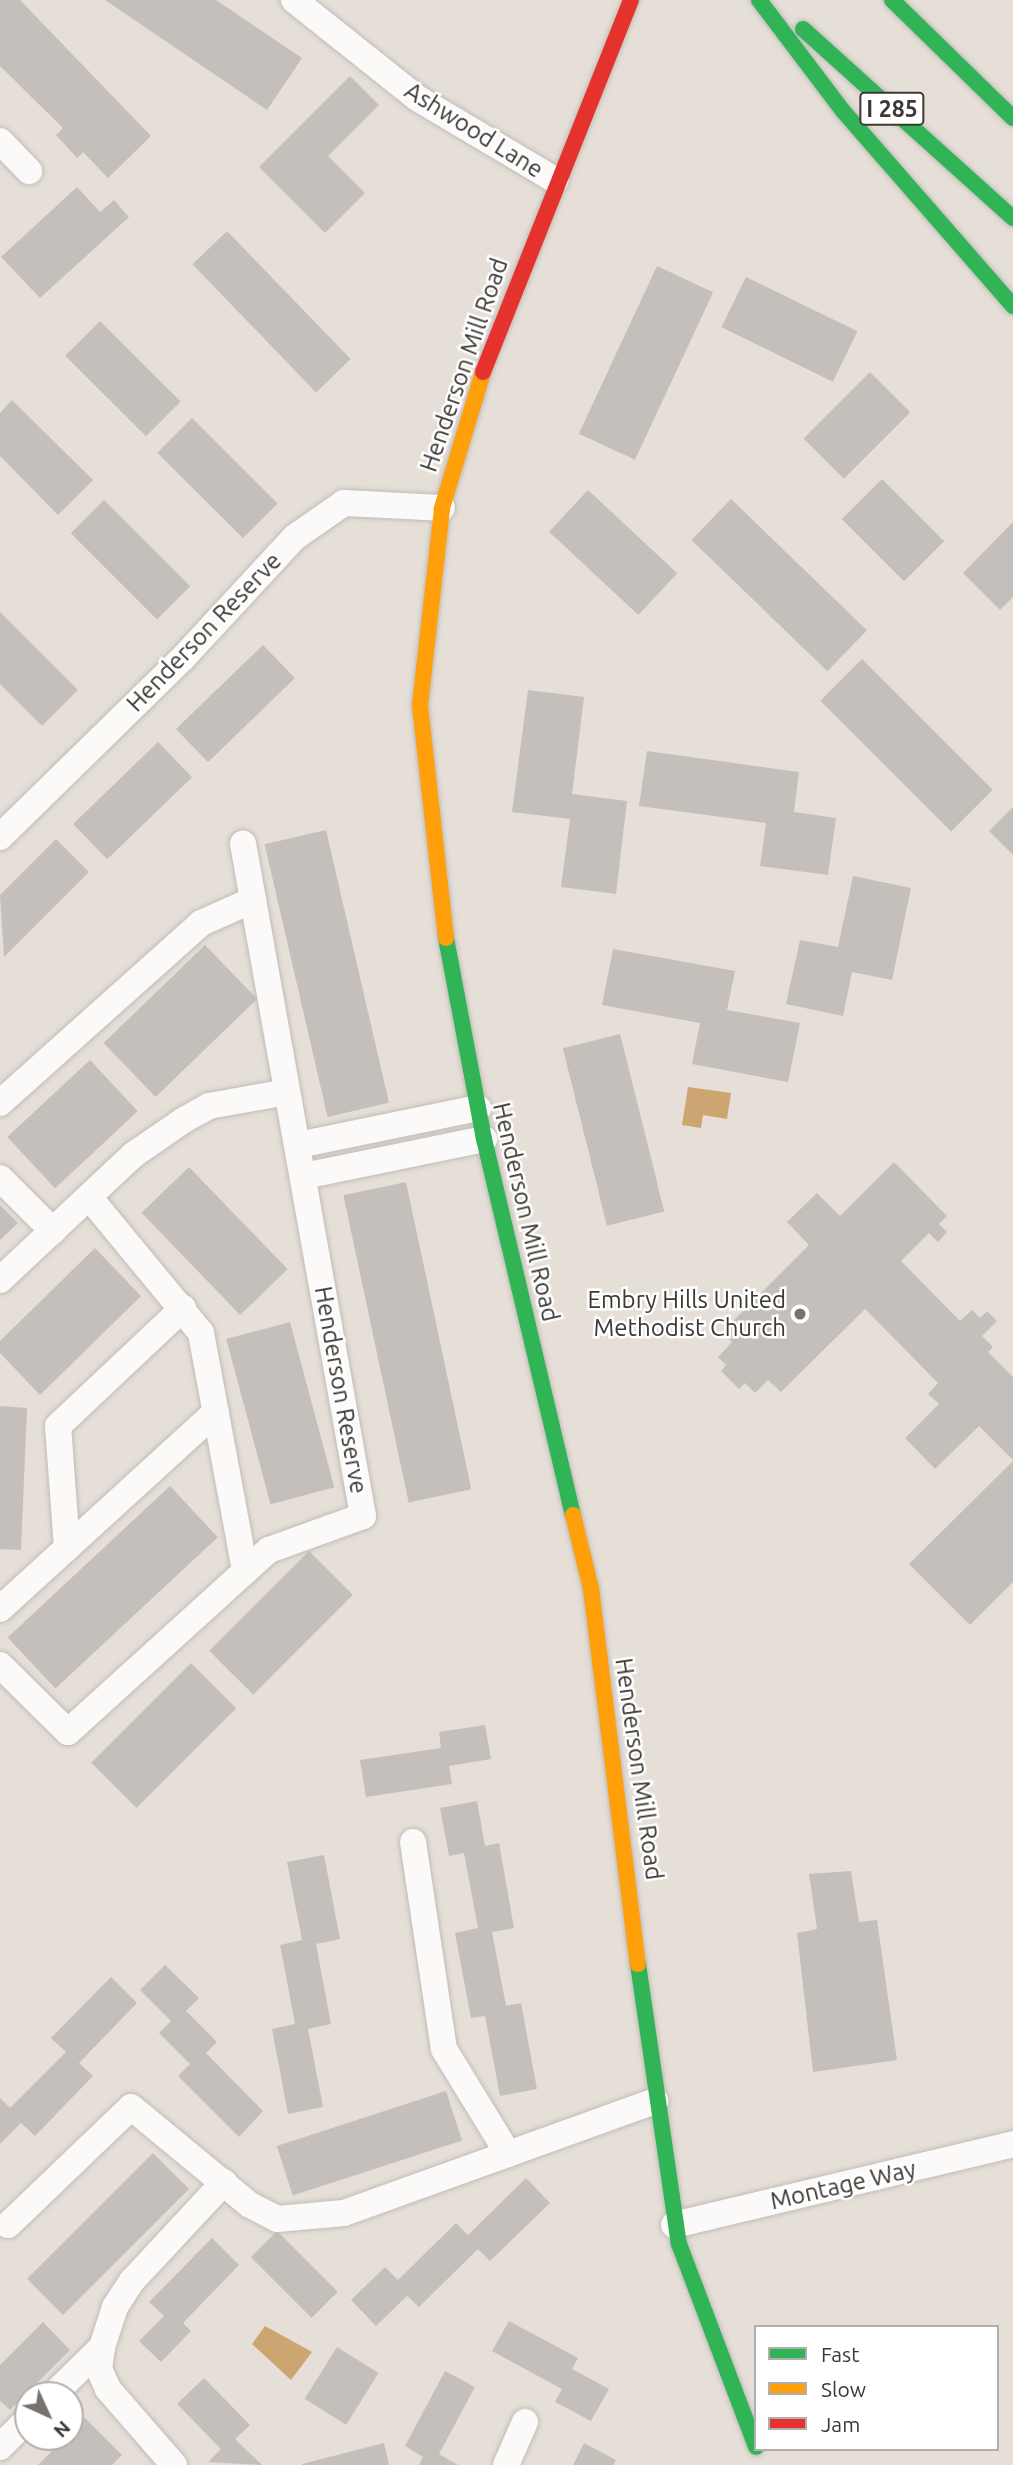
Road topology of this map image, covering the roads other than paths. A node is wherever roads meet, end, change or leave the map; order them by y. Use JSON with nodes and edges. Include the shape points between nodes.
{"nodes":[{"id":1,"x":294,"y":0,"type":"edge"},
{"id":2,"x":631,"y":0,"type":"edge"},
{"id":3,"x":759,"y":0,"type":"edge"},
{"id":4,"x":770,"y":0,"type":"edge"},
{"id":5,"x":892,"y":0,"type":"edge"},
{"id":6,"x":905,"y":0,"type":"edge"},
{"id":7,"x":1003,"y":81,"type":"dead end"},
{"id":8,"x":1013,"y":118,"type":"edge"},
{"id":9,"x":0,"y":141,"type":"edge"},
{"id":10,"x":29,"y":171,"type":"dead end"},
{"id":11,"x":555,"y":180,"type":"junction"},
{"id":12,"x":1013,"y":218,"type":"edge"},
{"id":13,"x":1013,"y":306,"type":"edge"},
{"id":14,"x":442,"y":508,"type":"junction"},
{"id":15,"x":0,"y":837,"type":"edge"},
{"id":16,"x":243,"y":844,"type":"dead end"},
{"id":17,"x":253,"y":900,"type":"junction"},
{"id":18,"x":287,"y":1092,"type":"junction"},
{"id":19,"x":0,"y":1103,"type":"edge"},
{"id":20,"x":478,"y":1108,"type":"junction"},
{"id":21,"x":404,"y":1123,"type":"junction"},
{"id":22,"x":484,"y":1139,"type":"junction"},
{"id":23,"x":298,"y":1145,"type":"junction"},
{"id":24,"x":410,"y":1154,"type":"junction"},
{"id":25,"x":304,"y":1176,"type":"junction"},
{"id":26,"x":0,"y":1178,"type":"edge"},
{"id":27,"x":89,"y":1197,"type":"junction"},
{"id":28,"x":53,"y":1231,"type":"junction"},
{"id":29,"x":0,"y":1280,"type":"edge"},
{"id":30,"x":183,"y":1308,"type":"junction"},
{"id":31,"x":216,"y":1412,"type":"junction"},
{"id":32,"x":67,"y":1548,"type":"junction"},
{"id":33,"x":245,"y":1571,"type":"junction"},
{"id":34,"x":0,"y":1609,"type":"edge"},
{"id":35,"x":0,"y":1665,"type":"edge"},
{"id":36,"x":413,"y":1842,"type":"dead end"},
{"id":37,"x":654,"y":2101,"type":"junction"},
{"id":38,"x":1013,"y":2144,"type":"edge"},
{"id":39,"x":508,"y":2154,"type":"junction"},
{"id":40,"x":224,"y":2182,"type":"junction"},
{"id":41,"x":8,"y":2225,"type":"dead end"},
{"id":42,"x":674,"y":2225,"type":"junction"},
{"id":43,"x":102,"y":2347,"type":"junction"},
{"id":44,"x":67,"y":2381,"type":"edge"},
{"id":45,"x":525,"y":2422,"type":"dead end"},
{"id":46,"x":14,"y":2432,"type":"edge"},
{"id":47,"x":754,"y":2443,"type":"edge"},
{"id":48,"x":0,"y":2446,"type":"edge"},
{"id":49,"x":174,"y":2465,"type":"edge"},
{"id":50,"x":506,"y":2465,"type":"edge"}],
"edges":[{"from":1,"to":11,"type":"street","name":"Ashwood Lane","via":[[417,98]]},
{"from":2,"to":11,"type":"main road","name":"Henderson Mill Road"},
{"from":3,"to":13,"type":"main road","via":[[843,111]]},
{"from":4,"to":12,"type":"main road","number":"I 285"},
{"from":5,"to":8,"type":"main road"},
{"from":6,"to":7,"type":"main road"},
{"from":9,"to":10,"type":"street"},
{"from":11,"to":14,"type":"main road","name":"Henderson Mill Road","via":[[476,386]]},
{"from":14,"to":15,"type":"street","name":"Henderson Reserve","via":[[344,503],[295,537],[182,659]]},
{"from":14,"to":20,"type":"main road","name":"Henderson Mill Road","via":[[420,705],[433,859]]},
{"from":16,"to":17,"type":"street","name":"Henderson Reserve"},
{"from":17,"to":18,"type":"street","name":"Henderson Reserve"},
{"from":17,"to":19,"type":"street","via":[[201,923]]},
{"from":18,"to":23,"type":"street","name":"Henderson Reserve"},
{"from":18,"to":27,"type":"street","via":[[209,1106],[133,1156]]},
{"from":20,"to":21,"type":"street"},
{"from":20,"to":22,"type":"main road","name":"Henderson Mill Road"},
{"from":21,"to":23,"type":"street"},
{"from":21,"to":24,"type":"street"},
{"from":22,"to":24,"type":"street"},
{"from":22,"to":37,"type":"main road","name":"Henderson Mill Road","via":[[591,1589],[635,1901]]},
{"from":23,"to":25,"type":"street","name":"Henderson Reserve"},
{"from":24,"to":25,"type":"street"},
{"from":25,"to":33,"type":"street","name":"Henderson Reserve","via":[[363,1516],[269,1550]]},
{"from":26,"to":28,"type":"street"},
{"from":27,"to":28,"type":"street"},
{"from":27,"to":30,"type":"street"},
{"from":28,"to":29,"type":"street"},
{"from":30,"to":31,"type":"street","via":[[201,1333]]},
{"from":30,"to":32,"type":"street","via":[[58,1426]]},
{"from":31,"to":32,"type":"street"},
{"from":31,"to":33,"type":"street"},
{"from":32,"to":34,"type":"street"},
{"from":33,"to":35,"type":"street","name":"Henderson Reserve","via":[[68,1732]]},
{"from":36,"to":39,"type":"street","via":[[444,2049]]},
{"from":37,"to":39,"type":"street"},
{"from":37,"to":42,"type":"main road","name":"Henderson Mill Road"},
{"from":38,"to":42,"type":"street","name":"Montage Way"},
{"from":39,"to":40,"type":"street","via":[[344,2213],[278,2219]]},
{"from":40,"to":41,"type":"street","via":[[131,2107]]},
{"from":40,"to":43,"type":"street","via":[[132,2281],[115,2307]]},
{"from":42,"to":47,"type":"main road","name":"Henderson Mill Road"},
{"from":43,"to":44,"type":"street"},
{"from":43,"to":49,"type":"street","via":[[99,2369],[108,2389]]},
{"from":45,"to":50,"type":"street"},
{"from":46,"to":48,"type":"street"}]}
